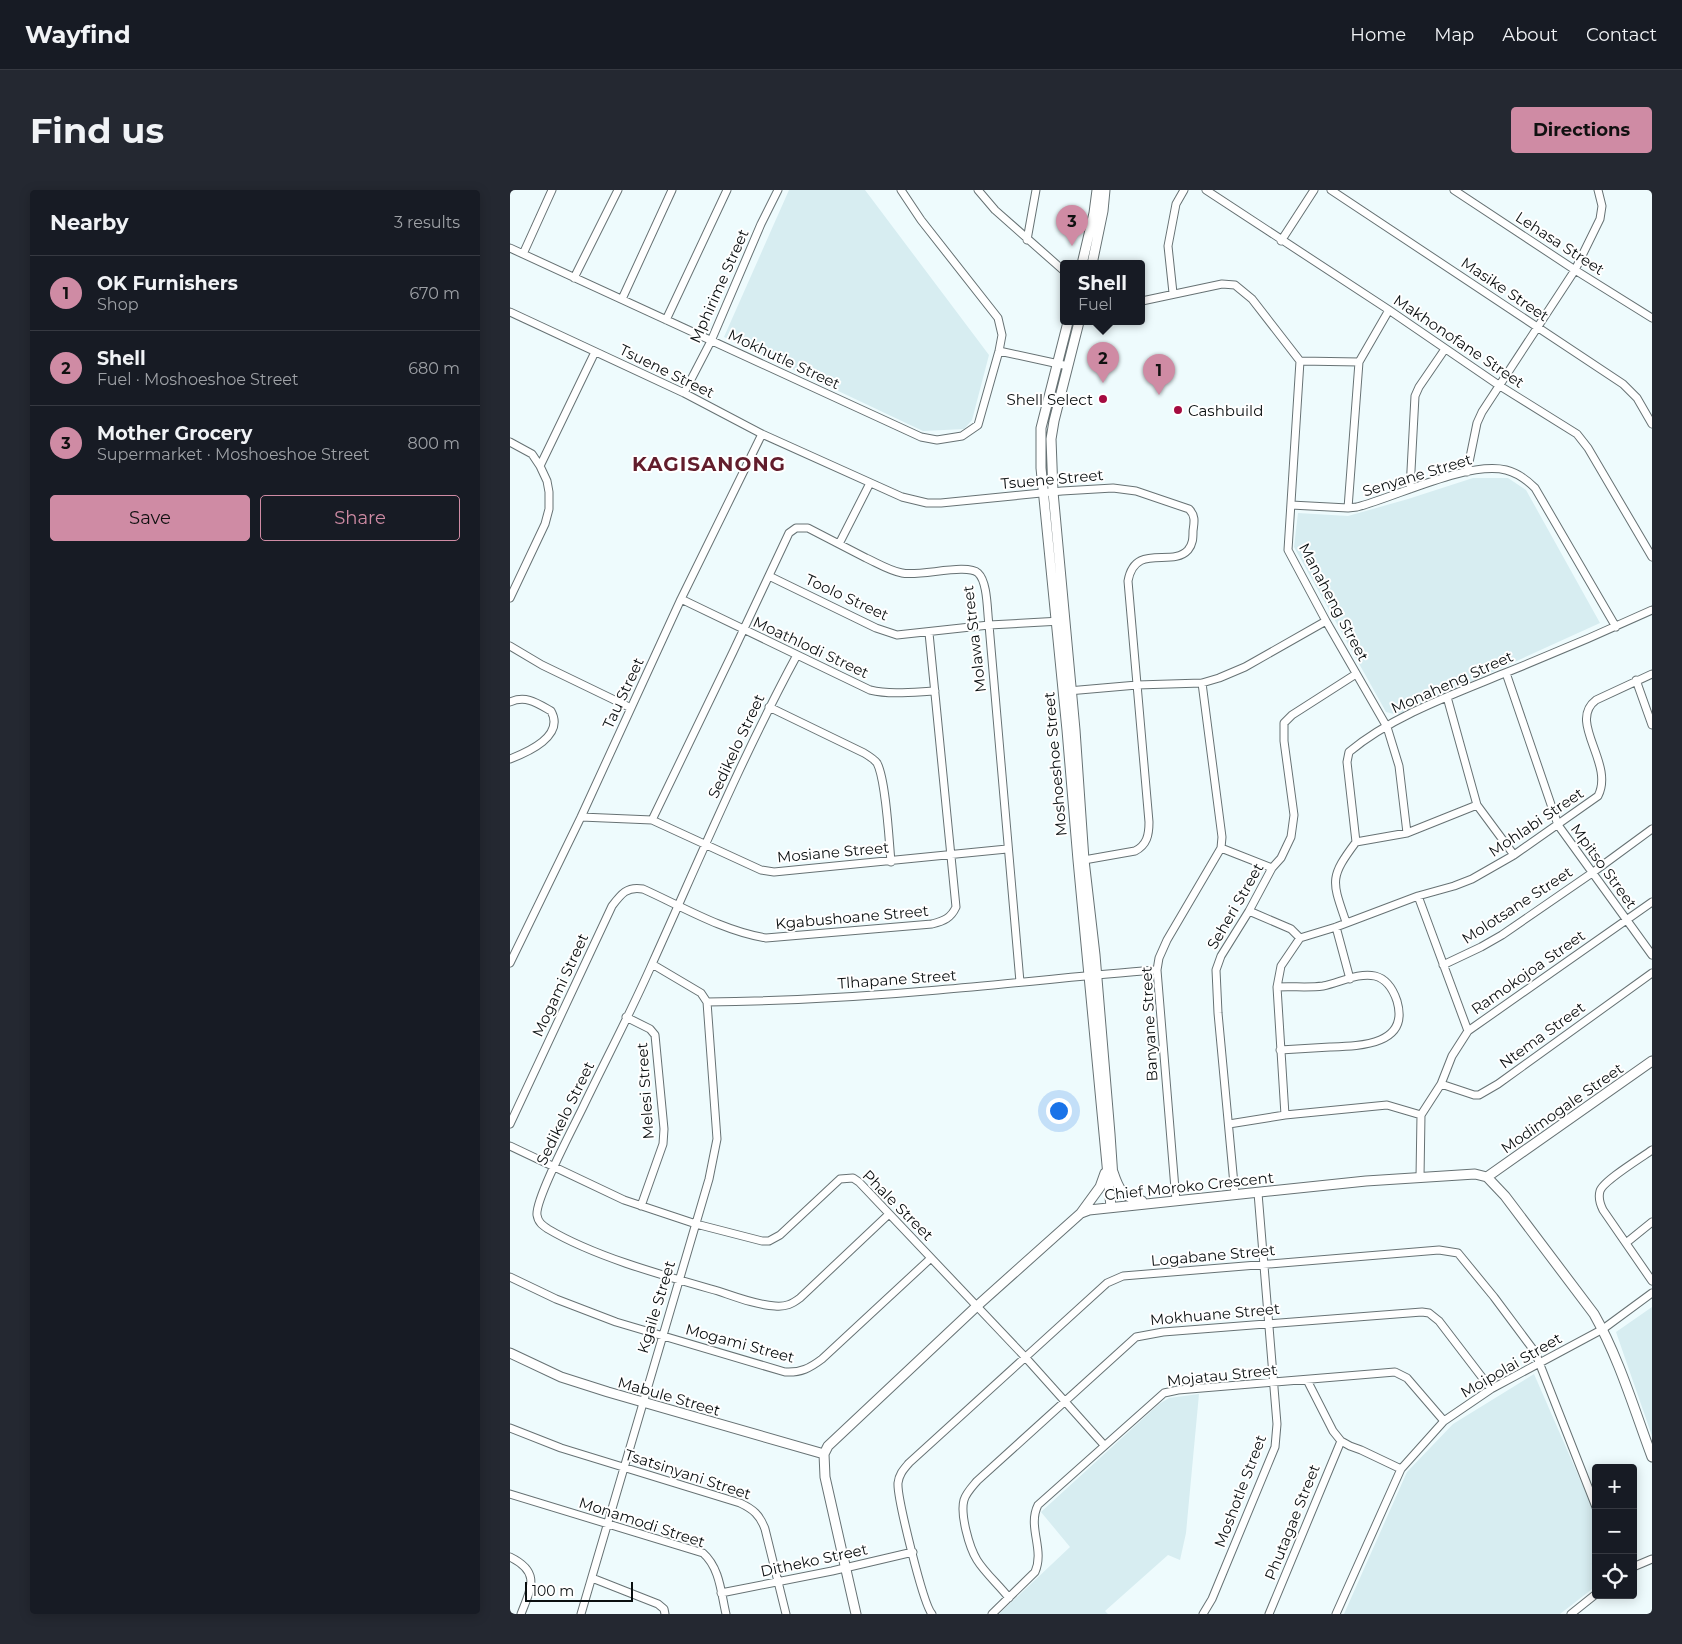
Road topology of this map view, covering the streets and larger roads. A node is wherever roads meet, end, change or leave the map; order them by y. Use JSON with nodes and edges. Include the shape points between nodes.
{"nodes":[{"id":1,"x":552,"y":190,"type":"edge"},
{"id":2,"x":618,"y":190,"type":"edge"},
{"id":3,"x":672,"y":190,"type":"edge"},
{"id":4,"x":727,"y":190,"type":"edge"},
{"id":5,"x":778,"y":190,"type":"edge"},
{"id":6,"x":901,"y":190,"type":"edge"},
{"id":7,"x":978,"y":190,"type":"edge"},
{"id":8,"x":1036,"y":190,"type":"edge"},
{"id":9,"x":1097,"y":190,"type":"edge"},
{"id":10,"x":1105,"y":190,"type":"edge"},
{"id":11,"x":1184,"y":190,"type":"edge"},
{"id":12,"x":1206,"y":190,"type":"edge"},
{"id":13,"x":1314,"y":190,"type":"edge"},
{"id":14,"x":1331,"y":190,"type":"edge"},
{"id":15,"x":1454,"y":190,"type":"edge"},
{"id":16,"x":1598,"y":190,"type":"edge"},
{"id":17,"x":1027,"y":240,"type":"junction"},
{"id":18,"x":1281,"y":241,"type":"junction"},
{"id":19,"x":510,"y":248,"type":"edge"},
{"id":20,"x":523,"y":254,"type":"junction"},
{"id":21,"x":1083,"y":260,"type":"edge"},
{"id":22,"x":1093,"y":260,"type":"edge"},
{"id":23,"x":1060,"y":268,"type":"edge"},
{"id":24,"x":1575,"y":270,"type":"junction"},
{"id":25,"x":574,"y":278,"type":"junction"},
{"id":26,"x":1173,"y":293,"type":"junction"},
{"id":27,"x":622,"y":299,"type":"junction"},
{"id":28,"x":1145,"y":299,"type":"edge"},
{"id":29,"x":1388,"y":310,"type":"junction"},
{"id":30,"x":510,"y":312,"type":"edge"},
{"id":31,"x":1652,"y":318,"type":"edge"},
{"id":32,"x":666,"y":320,"type":"junction"},
{"id":33,"x":1067,"y":325,"type":"edge"},
{"id":34,"x":1079,"y":325,"type":"edge"},
{"id":35,"x":1537,"y":327,"type":"junction"},
{"id":36,"x":711,"y":340,"type":"junction"},
{"id":37,"x":1445,"y":349,"type":"junction"},
{"id":38,"x":999,"y":351,"type":"junction"},
{"id":39,"x":595,"y":352,"type":"junction"},
{"id":40,"x":1300,"y":361,"type":"junction"},
{"id":41,"x":1360,"y":362,"type":"junction"},
{"id":42,"x":1058,"y":364,"type":"junction"},
{"id":43,"x":1068,"y":366,"type":"junction"},
{"id":44,"x":1500,"y":386,"type":"junction"},
{"id":45,"x":684,"y":394,"type":"junction"},
{"id":46,"x":1652,"y":424,"type":"edge"},
{"id":47,"x":762,"y":434,"type":"junction"},
{"id":48,"x":510,"y":442,"type":"edge"},
{"id":49,"x":540,"y":466,"type":"junction"},
{"id":50,"x":1467,"y":472,"type":"junction"},
{"id":51,"x":870,"y":483,"type":"junction"},
{"id":52,"x":1410,"y":489,"type":"junction"},
{"id":53,"x":1053,"y":492,"type":"junction"},
{"id":54,"x":1042,"y":494,"type":"junction"},
{"id":55,"x":1291,"y":505,"type":"junction"},
{"id":56,"x":1348,"y":508,"type":"junction"},
{"id":57,"x":839,"y":544,"type":"junction"},
{"id":58,"x":1649,"y":546,"type":"edge"},
{"id":59,"x":1652,"y":557,"type":"edge"},
{"id":60,"x":770,"y":576,"type":"junction"},
{"id":61,"x":510,"y":598,"type":"edge"},
{"id":62,"x":681,"y":599,"type":"junction"},
{"id":63,"x":1652,"y":610,"type":"edge"},
{"id":64,"x":1060,"y":621,"type":"junction"},
{"id":65,"x":1326,"y":621,"type":"junction"},
{"id":66,"x":989,"y":626,"type":"junction"},
{"id":67,"x":1616,"y":626,"type":"junction"},
{"id":68,"x":744,"y":630,"type":"junction"},
{"id":69,"x":929,"y":632,"type":"junction"},
{"id":70,"x":510,"y":646,"type":"edge"},
{"id":71,"x":797,"y":655,"type":"junction"},
{"id":72,"x":1506,"y":673,"type":"junction"},
{"id":73,"x":1356,"y":674,"type":"junction"},
{"id":74,"x":1652,"y":674,"type":"edge"},
{"id":75,"x":1636,"y":680,"type":"junction"},
{"id":76,"x":1202,"y":683,"type":"junction"},
{"id":77,"x":1137,"y":685,"type":"junction"},
{"id":78,"x":935,"y":691,"type":"junction"},
{"id":79,"x":1067,"y":691,"type":"junction"},
{"id":80,"x":1447,"y":696,"type":"junction"},
{"id":81,"x":510,"y":702,"type":"edge"},
{"id":82,"x":769,"y":707,"type":"junction"},
{"id":83,"x":631,"y":708,"type":"junction"},
{"id":84,"x":1652,"y":725,"type":"edge"},
{"id":85,"x":1387,"y":727,"type":"junction"},
{"id":86,"x":510,"y":759,"type":"edge"},
{"id":87,"x":1478,"y":805,"type":"junction"},
{"id":88,"x":581,"y":817,"type":"junction"},
{"id":89,"x":652,"y":820,"type":"junction"},
{"id":90,"x":1558,"y":825,"type":"junction"},
{"id":91,"x":1652,"y":829,"type":"edge"},
{"id":92,"x":1407,"y":833,"type":"junction"},
{"id":93,"x":1356,"y":842,"type":"junction"},
{"id":94,"x":706,"y":845,"type":"junction"},
{"id":95,"x":1221,"y":848,"type":"junction"},
{"id":96,"x":1007,"y":849,"type":"junction"},
{"id":97,"x":950,"y":854,"type":"junction"},
{"id":98,"x":1514,"y":855,"type":"junction"},
{"id":99,"x":1084,"y":860,"type":"junction"},
{"id":100,"x":891,"y":862,"type":"junction"},
{"id":101,"x":1272,"y":868,"type":"junction"},
{"id":102,"x":1592,"y":873,"type":"junction"},
{"id":103,"x":628,"y":890,"type":"joint"},
{"id":104,"x":1418,"y":896,"type":"junction"},
{"id":105,"x":1652,"y":902,"type":"edge"},
{"id":106,"x":677,"y":905,"type":"junction"},
{"id":107,"x":1249,"y":911,"type":"junction"},
{"id":108,"x":1626,"y":920,"type":"junction"},
{"id":109,"x":1346,"y":922,"type":"junction"},
{"id":110,"x":1336,"y":927,"type":"junction"},
{"id":111,"x":1300,"y":938,"type":"junction"},
{"id":112,"x":1652,"y":955,"type":"edge"},
{"id":113,"x":510,"y":963,"type":"edge"},
{"id":114,"x":652,"y":964,"type":"junction"},
{"id":115,"x":1443,"y":965,"type":"junction"},
{"id":116,"x":1157,"y":970,"type":"junction"},
{"id":117,"x":1652,"y":973,"type":"edge"},
{"id":118,"x":1093,"y":974,"type":"junction"},
{"id":119,"x":1350,"y":979,"type":"junction"},
{"id":120,"x":1020,"y":982,"type":"junction"},
{"id":121,"x":1277,"y":987,"type":"junction"},
{"id":122,"x":707,"y":1002,"type":"junction"},
{"id":123,"x":626,"y":1017,"type":"junction"},
{"id":124,"x":1468,"y":1031,"type":"junction"},
{"id":125,"x":1280,"y":1050,"type":"junction"},
{"id":126,"x":1652,"y":1061,"type":"edge"},
{"id":127,"x":1441,"y":1084,"type":"junction"},
{"id":128,"x":1285,"y":1115,"type":"junction"},
{"id":129,"x":1420,"y":1115,"type":"junction"},
{"id":130,"x":510,"y":1124,"type":"edge"},
{"id":131,"x":1229,"y":1124,"type":"junction"},
{"id":132,"x":510,"y":1146,"type":"edge"},
{"id":133,"x":1652,"y":1150,"type":"edge"},
{"id":134,"x":554,"y":1166,"type":"junction"},
{"id":135,"x":1109,"y":1167,"type":"junction"},
{"id":136,"x":1420,"y":1177,"type":"junction"},
{"id":137,"x":1487,"y":1177,"type":"junction"},
{"id":138,"x":1258,"y":1193,"type":"junction"},
{"id":139,"x":1235,"y":1195,"type":"junction"},
{"id":140,"x":1176,"y":1200,"type":"junction"},
{"id":141,"x":1154,"y":1203,"type":"junction"},
{"id":142,"x":641,"y":1206,"type":"junction"},
{"id":143,"x":1113,"y":1207,"type":"junction"},
{"id":144,"x":1080,"y":1213,"type":"junction"},
{"id":145,"x":889,"y":1214,"type":"junction"},
{"id":146,"x":1652,"y":1222,"type":"edge"},
{"id":147,"x":696,"y":1224,"type":"junction"},
{"id":148,"x":1626,"y":1243,"type":"junction"},
{"id":149,"x":931,"y":1258,"type":"junction"},
{"id":150,"x":1263,"y":1264,"type":"junction"},
{"id":151,"x":510,"y":1278,"type":"edge"},
{"id":152,"x":678,"y":1280,"type":"junction"},
{"id":153,"x":1652,"y":1281,"type":"edge"},
{"id":154,"x":1652,"y":1293,"type":"edge"},
{"id":155,"x":977,"y":1306,"type":"junction"},
{"id":156,"x":1268,"y":1323,"type":"junction"},
{"id":157,"x":1602,"y":1329,"type":"junction"},
{"id":158,"x":661,"y":1336,"type":"junction"},
{"id":159,"x":510,"y":1353,"type":"edge"},
{"id":160,"x":1026,"y":1358,"type":"junction"},
{"id":161,"x":1539,"y":1364,"type":"junction"},
{"id":162,"x":1307,"y":1380,"type":"junction"},
{"id":163,"x":1274,"y":1383,"type":"junction"},
{"id":164,"x":1490,"y":1389,"type":"junction"},
{"id":165,"x":1065,"y":1401,"type":"junction"},
{"id":166,"x":642,"y":1403,"type":"junction"},
{"id":167,"x":1444,"y":1421,"type":"junction"},
{"id":168,"x":510,"y":1428,"type":"edge"},
{"id":169,"x":1341,"y":1441,"type":"junction"},
{"id":170,"x":1104,"y":1445,"type":"junction"},
{"id":171,"x":824,"y":1454,"type":"junction"},
{"id":172,"x":1652,"y":1457,"type":"edge"},
{"id":173,"x":625,"y":1467,"type":"junction"},
{"id":174,"x":1401,"y":1469,"type":"junction"},
{"id":175,"x":510,"y":1494,"type":"edge"},
{"id":176,"x":1592,"y":1497,"type":"edge"},
{"id":177,"x":608,"y":1524,"type":"junction"},
{"id":178,"x":913,"y":1552,"type":"junction"},
{"id":179,"x":510,"y":1557,"type":"edge"},
{"id":180,"x":1652,"y":1559,"type":"edge"},
{"id":181,"x":1637,"y":1565,"type":"edge"},
{"id":182,"x":846,"y":1567,"type":"junction"},
{"id":183,"x":592,"y":1578,"type":"junction"},
{"id":184,"x":778,"y":1581,"type":"junction"},
{"id":185,"x":721,"y":1593,"type":"junction"},
{"id":186,"x":1592,"y":1597,"type":"edge"},
{"id":187,"x":1009,"y":1598,"type":"junction"},
{"id":188,"x":521,"y":1614,"type":"edge"},
{"id":189,"x":581,"y":1614,"type":"edge"},
{"id":190,"x":665,"y":1614,"type":"edge"},
{"id":191,"x":726,"y":1614,"type":"edge"},
{"id":192,"x":786,"y":1614,"type":"edge"},
{"id":193,"x":856,"y":1614,"type":"edge"},
{"id":194,"x":932,"y":1614,"type":"edge"},
{"id":195,"x":992,"y":1614,"type":"edge"},
{"id":196,"x":1203,"y":1614,"type":"edge"},
{"id":197,"x":1269,"y":1614,"type":"edge"},
{"id":198,"x":1336,"y":1614,"type":"edge"},
{"id":199,"x":1571,"y":1614,"type":"edge"}],
"edges":[{"from":1,"to":20,"type":"street"},
{"from":2,"to":25,"type":"street"},
{"from":3,"to":27,"type":"street"},
{"from":4,"to":32,"type":"street"},
{"from":5,"to":36,"type":"street","name":"Mphirime Street"},
{"from":6,"to":38,"type":"street","name":"Mokhutle Street","via":[[998,318],[1002,335]]},
{"from":7,"to":17,"type":"street"},
{"from":8,"to":17,"type":"street"},
{"from":9,"to":21,"type":"street"},
{"from":10,"to":22,"type":"street"},
{"from":11,"to":26,"type":"street","via":[[1176,204],[1168,246]]},
{"from":12,"to":18,"type":"street","name":"Makhonofane Street"},
{"from":13,"to":18,"type":"street"},
{"from":14,"to":35,"type":"street","name":"Masike Street"},
{"from":15,"to":24,"type":"street","name":"Lehasa Street"},
{"from":16,"to":24,"type":"street","via":[[1602,206],[1600,219]]},
{"from":17,"to":23,"type":"street"},
{"from":18,"to":29,"type":"street","name":"Makhonofane Street"},
{"from":19,"to":20,"type":"street","name":"Mokhutle Street"},
{"from":20,"to":25,"type":"street","name":"Mokhutle Street"},
{"from":24,"to":31,"type":"street","name":"Lehasa Street"},
{"from":24,"to":35,"type":"street"},
{"from":25,"to":27,"type":"street","name":"Mokhutle Street"},
{"from":26,"to":28,"type":"street"},
{"from":26,"to":40,"type":"street","via":[[1222,284],[1239,288],[1252,299]]},
{"from":27,"to":32,"type":"street","name":"Mokhutle Street"},
{"from":29,"to":37,"type":"street","name":"Makhonofane Street"},
{"from":29,"to":41,"type":"street"},
{"from":30,"to":39,"type":"street","name":"Tsuene Street"},
{"from":32,"to":36,"type":"street","name":"Mokhutle Street"},
{"from":33,"to":42,"type":"street","name":"Moshoeshoe Street"},
{"from":34,"to":43,"type":"street","name":"Moshoeshoe Street"},
{"from":35,"to":44,"type":"street"},
{"from":35,"to":46,"type":"street","name":"Masike Street","via":[[1623,384],[1637,398]]},
{"from":36,"to":38,"type":"street","name":"Mokhutle Street","via":[[920,437],[937,440],[962,436],[978,425]]},
{"from":36,"to":45,"type":"street","name":"Mphirime Street"},
{"from":37,"to":44,"type":"street","name":"Makhonofane Street"},
{"from":37,"to":52,"type":"street","via":[[1415,396]]},
{"from":38,"to":42,"type":"street"},
{"from":39,"to":45,"type":"street","name":"Tsuene Street"},
{"from":39,"to":49,"type":"street"},
{"from":40,"to":41,"type":"street"},
{"from":40,"to":55,"type":"street","name":"Manaheng Street"},
{"from":41,"to":56,"type":"street"},
{"from":42,"to":43,"type":"street"},
{"from":42,"to":54,"type":"street","name":"Moshoeshoe Street","via":[[1041,428]]},
{"from":43,"to":53,"type":"street","name":"Moshoeshoe Street","via":[[1051,438]]},
{"from":44,"to":50,"type":"street","via":[[1477,423]]},
{"from":44,"to":58,"type":"street","name":"Makhonofane Street","via":[[1583,440]]},
{"from":45,"to":47,"type":"street","name":"Tsuene Street"},
{"from":47,"to":51,"type":"street","name":"Tsuene Street"},
{"from":47,"to":62,"type":"street","name":"Tau Street"},
{"from":48,"to":49,"type":"street","via":[[532,454]]},
{"from":49,"to":61,"type":"street","via":[[547,482],[549,509]]},
{"from":50,"to":52,"type":"street","name":"Senyane Street"},
{"from":50,"to":67,"type":"street","name":"Senyane Street","via":[[1505,470],[1516,473],[1531,484]]},
{"from":51,"to":54,"type":"street","name":"Tsuene Street","via":[[902,497],[927,503]]},
{"from":51,"to":57,"type":"street"},
{"from":52,"to":56,"type":"street","name":"Senyane Street"},
{"from":53,"to":54,"type":"street","name":"Tsuene Street"},
{"from":53,"to":64,"type":"street","name":"Moshoeshoe Street"},
{"from":53,"to":77,"type":"street","name":"Tsuene Street","via":[[1113,488],[1136,491],[1190,509],[1194,517],[1189,549],[1178,556],[1146,559],[1132,568],[1129,574]]},
{"from":54,"to":64,"type":"street","name":"Moshoeshoe Street"},
{"from":55,"to":56,"type":"street","name":"Senyane Street"},
{"from":55,"to":65,"type":"street","name":"Manaheng Street","via":[[1288,550]]},
{"from":57,"to":60,"type":"street","name":"Molawa Street","via":[[808,528],[796,528],[789,533]]},
{"from":57,"to":66,"type":"street","name":"Molawa Street","via":[[902,574],[967,569],[977,572],[985,589]]},
{"from":58,"to":59,"type":"street","name":"Makhonofane Street"},
{"from":60,"to":68,"type":"street","name":"Molawa Street"},
{"from":60,"to":69,"type":"street","name":"Toolo Street","via":[[876,628],[897,635]]},
{"from":62,"to":68,"type":"street","name":"Moathlodi Street"},
{"from":62,"to":83,"type":"street","name":"Tau Street"},
{"from":63,"to":67,"type":"street","name":"Monaheng Street"},
{"from":64,"to":66,"type":"street","name":"Toolo Street"},
{"from":64,"to":79,"type":"street","name":"Moshoeshoe Street"},
{"from":65,"to":73,"type":"street","name":"Manaheng Street"},
{"from":65,"to":76,"type":"street","via":[[1245,667]]},
{"from":66,"to":69,"type":"street","name":"Toolo Street"},
{"from":66,"to":96,"type":"street","name":"Molawa Street"},
{"from":67,"to":72,"type":"street","name":"Monaheng Street"},
{"from":68,"to":71,"type":"street","name":"Moathlodi Street"},
{"from":68,"to":89,"type":"street","name":"Molawa Street"},
{"from":69,"to":78,"type":"street","name":"Kgabushoane Street"},
{"from":70,"to":83,"type":"street"},
{"from":71,"to":78,"type":"street","name":"Moathlodi Street","via":[[870,690],[902,693]]},
{"from":71,"to":82,"type":"street","name":"Sedikelo Street"},
{"from":72,"to":80,"type":"street","name":"Monaheng Street"},
{"from":72,"to":90,"type":"street","name":"Mpitso Street"},
{"from":73,"to":85,"type":"street","name":"Manaheng Street"},
{"from":73,"to":101,"type":"street","name":"Seheri Street","via":[[1292,715],[1284,724],[1294,815],[1288,846]]},
{"from":74,"to":75,"type":"street","name":"Mohlabi Street"},
{"from":75,"to":84,"type":"street"},
{"from":75,"to":90,"type":"street","name":"Mohlabi Street","via":[[1589,705],[1586,724],[1601,768],[1602,788],[1598,796]]},
{"from":76,"to":77,"type":"street"},
{"from":76,"to":95,"type":"street"},
{"from":77,"to":79,"type":"street"},
{"from":77,"to":99,"type":"street","name":"Tsuene Street","via":[[1148,838],[1135,851]]},
{"from":78,"to":97,"type":"street","name":"Kgabushoane Street"},
{"from":79,"to":99,"type":"street","name":"Moshoeshoe Street","via":[[1075,730]]},
{"from":79,"to":118,"type":"street","name":"Moshoeshoe Street"},
{"from":80,"to":85,"type":"street","name":"Monaheng Street"},
{"from":80,"to":87,"type":"street"},
{"from":81,"to":86,"type":"street","via":[[523,699],[534,702],[551,711],[554,722],[548,738],[537,747]]},
{"from":82,"to":94,"type":"street","name":"Sedikelo Street"},
{"from":82,"to":100,"type":"street","via":[[874,760],[880,772]]},
{"from":83,"to":88,"type":"street","name":"Tau Street"},
{"from":85,"to":92,"type":"street","name":"Manaheng Street","via":[[1399,766]]},
{"from":85,"to":93,"type":"street","name":"Monaheng Street","via":[[1354,748],[1348,756]]},
{"from":87,"to":92,"type":"street"},
{"from":87,"to":98,"type":"street"},
{"from":88,"to":89,"type":"street","name":"Mosiane Street"},
{"from":88,"to":113,"type":"street","name":"Tau Street"},
{"from":89,"to":94,"type":"street","name":"Mosiane Street"},
{"from":90,"to":98,"type":"street","name":"Mohlabi Street"},
{"from":90,"to":102,"type":"street","name":"Mpitso Street"},
{"from":91,"to":102,"type":"street","name":"Molotsane Street"},
{"from":92,"to":93,"type":"street"},
{"from":93,"to":109,"type":"street","via":[[1337,870],[1336,893]]},
{"from":94,"to":100,"type":"street","name":"Mosiane Street","via":[[761,870],[774,872]]},
{"from":94,"to":106,"type":"street","name":"Sedikelo Street"},
{"from":95,"to":101,"type":"street"},
{"from":95,"to":116,"type":"street","name":"Banyane Street","via":[[1167,940]]},
{"from":96,"to":97,"type":"street","name":"Mosiane Street"},
{"from":96,"to":120,"type":"street","name":"Molawa Street"},
{"from":97,"to":100,"type":"street","name":"Mosiane Street"},
{"from":97,"to":106,"type":"street","name":"Kgabushoane Street","via":[[956,907],[945,920],[932,924],[766,938],[722,926]]},
{"from":98,"to":104,"type":"street","name":"Mohlabi Street","via":[[1472,879]]},
{"from":99,"to":118,"type":"street","name":"Moshoeshoe Street"},
{"from":101,"to":107,"type":"street","name":"Seheri Street"},
{"from":102,"to":108,"type":"street","name":"Mpitso Street"},
{"from":102,"to":115,"type":"street","name":"Molotsane Street","via":[[1502,935]]},
{"from":103,"to":106,"type":"street","name":"Kgabushoane Street","via":[[643,889]]},
{"from":103,"to":130,"type":"street","name":"Mogami Street","via":[[612,906]]},
{"from":104,"to":109,"type":"street","name":"Mohlabi Street"},
{"from":104,"to":115,"type":"street"},
{"from":105,"to":108,"type":"street","name":"Ramokojoa Street"},
{"from":106,"to":114,"type":"street","name":"Sedikelo Street"},
{"from":107,"to":111,"type":"street","via":[[1292,929]]},
{"from":107,"to":131,"type":"street","name":"Seheri Street","via":[[1216,970]]},
{"from":108,"to":112,"type":"street","name":"Mpitso Street"},
{"from":108,"to":124,"type":"street","name":"Ramokojoa Street"},
{"from":109,"to":110,"type":"street","name":"Mohlabi Street"},
{"from":110,"to":111,"type":"street","name":"Mohlabi Street"},
{"from":110,"to":119,"type":"street"},
{"from":111,"to":121,"type":"street","via":[[1281,966]]},
{"from":114,"to":122,"type":"street","via":[[697,990]]},
{"from":114,"to":123,"type":"street","name":"Sedikelo Street"},
{"from":115,"to":124,"type":"street"},
{"from":116,"to":118,"type":"street","name":"Tlhapane Street"},
{"from":116,"to":140,"type":"street","name":"Banyane Street"},
{"from":117,"to":127,"type":"street","name":"Ntema Street","via":[[1479,1095]]},
{"from":118,"to":120,"type":"street","name":"Tlhapane Street"},
{"from":118,"to":135,"type":"street","name":"Moshoeshoe Street"},
{"from":119,"to":121,"type":"street","via":[[1321,986]]},
{"from":119,"to":125,"type":"street","via":[[1374,976],[1389,984],[1400,1014],[1396,1028],[1375,1042],[1355,1046]]},
{"from":120,"to":122,"type":"street","name":"Tlhapane Street","via":[[800,1000]]},
{"from":121,"to":125,"type":"street"},
{"from":122,"to":147,"type":"street","name":"Kgaile Street","via":[[717,1139]]},
{"from":123,"to":134,"type":"street","name":"Sedikelo Street"},
{"from":123,"to":142,"type":"street","name":"Melesi Street","via":[[655,1035],[663,1120],[663,1144]]},
{"from":124,"to":127,"type":"street","name":"Ramokojoa Street","via":[[1452,1056]]},
{"from":125,"to":128,"type":"street"},
{"from":126,"to":137,"type":"street","name":"Modimogale Street"},
{"from":127,"to":129,"type":"street"},
{"from":128,"to":129,"type":"street","via":[[1387,1105]]},
{"from":128,"to":131,"type":"street"},
{"from":129,"to":136,"type":"street"},
{"from":131,"to":139,"type":"street","name":"Seheri Street"},
{"from":132,"to":134,"type":"street","name":"Phale Street"},
{"from":133,"to":148,"type":"street","via":[[1607,1182],[1599,1193],[1603,1210]]},
{"from":134,"to":142,"type":"street","name":"Phale Street"},
{"from":134,"to":152,"type":"street","name":"Sedikelo Street","via":[[537,1208],[541,1224],[588,1248]]},
{"from":135,"to":141,"type":"street","via":[[1124,1194]]},
{"from":135,"to":143,"type":"street","name":"Moshoeshoe Street"},
{"from":135,"to":144,"type":"street","via":[[1100,1187]]},
{"from":136,"to":137,"type":"street","name":"Chief Moroko Crescent","via":[[1476,1174]]},
{"from":136,"to":138,"type":"street","name":"Chief Moroko Crescent"},
{"from":137,"to":157,"type":"street","via":[[1585,1301]]},
{"from":138,"to":139,"type":"street","name":"Chief Moroko Crescent"},
{"from":138,"to":150,"type":"street","name":"Moshotle Street"},
{"from":139,"to":140,"type":"street","name":"Chief Moroko Crescent"},
{"from":140,"to":141,"type":"street","name":"Chief Moroko Crescent"},
{"from":141,"to":143,"type":"street","name":"Chief Moroko Crescent"},
{"from":142,"to":147,"type":"street","name":"Phale Street"},
{"from":143,"to":144,"type":"street","name":"Chief Moroko Crescent"},
{"from":144,"to":155,"type":"street"},
{"from":145,"to":147,"type":"street","name":"Phale Street","via":[[859,1182],[847,1178],[840,1179],[780,1235],[769,1241],[745,1238]]},
{"from":145,"to":149,"type":"street","name":"Phale Street"},
{"from":145,"to":152,"type":"street","name":"Sedikelo Street","via":[[800,1298],[786,1306],[760,1303]]},
{"from":146,"to":148,"type":"street"},
{"from":147,"to":152,"type":"street","name":"Kgaile Street"},
{"from":148,"to":153,"type":"street"},
{"from":149,"to":155,"type":"street","name":"Phale Street"},
{"from":149,"to":158,"type":"street","name":"Mogami Street","via":[[822,1359],[803,1371],[785,1372]]},
{"from":150,"to":156,"type":"street","name":"Moshotle Street"},
{"from":150,"to":160,"type":"street","name":"Logabane Street","via":[[1114,1278]]},
{"from":150,"to":161,"type":"street","name":"Logabane Street","via":[[1454,1251],[1529,1342]]},
{"from":151,"to":158,"type":"street","name":"Mogami Street","via":[[582,1310]]},
{"from":152,"to":158,"type":"street","name":"Kgaile Street"},
{"from":154,"to":157,"type":"street","name":"Moipolai Street"},
{"from":155,"to":160,"type":"street","name":"Phale Street"},
{"from":155,"to":171,"type":"street","via":[[836,1438]]},
{"from":156,"to":163,"type":"street","name":"Moshotle Street"},
{"from":156,"to":164,"type":"street","name":"Mokhuane Street","via":[[1413,1311],[1429,1313]]},
{"from":156,"to":165,"type":"street","name":"Mokhuane Street","via":[[1136,1336]]},
{"from":157,"to":161,"type":"street","name":"Moipolai Street"},
{"from":157,"to":172,"type":"street"},
{"from":158,"to":166,"type":"street","name":"Kgaile Street"},
{"from":159,"to":166,"type":"street","name":"Mabule Street","via":[[561,1377]]},
{"from":160,"to":165,"type":"street","name":"Phale Street"},
{"from":160,"to":178,"type":"street","name":"Logabane Street","via":[[899,1476],[899,1495]]},
{"from":161,"to":164,"type":"street","name":"Moipolai Street"},
{"from":161,"to":176,"type":"street","name":"Logabane Street"},
{"from":162,"to":163,"type":"street","name":"Mojatau Street"},
{"from":162,"to":167,"type":"street","name":"Mojatau Street","via":[[1398,1372]]},
{"from":162,"to":169,"type":"street","via":[[1333,1432]]},
{"from":163,"to":170,"type":"street","name":"Mojatau Street","via":[[1169,1391]]},
{"from":163,"to":196,"type":"street","name":"Moshotle Street","via":[[1275,1447]]},
{"from":164,"to":167,"type":"street","name":"Moipolai Street"},
{"from":165,"to":170,"type":"street","name":"Phale Street"},
{"from":165,"to":187,"type":"street","name":"Mokhuane Street","via":[[977,1481],[964,1499],[965,1524],[972,1550],[981,1566]]},
{"from":166,"to":171,"type":"street","name":"Mabule Street"},
{"from":166,"to":173,"type":"street","name":"Kgaile Street"},
{"from":167,"to":174,"type":"street","name":"Moipolai Street"},
{"from":168,"to":173,"type":"street","name":"Tsatsinyani Street"},
{"from":169,"to":174,"type":"street"},
{"from":169,"to":197,"type":"street","name":"Phutagae Street"},
{"from":170,"to":187,"type":"street","name":"Mojatau Street","via":[[1038,1505],[1033,1517],[1039,1550],[1038,1565]]},
{"from":171,"to":182,"type":"street","via":[[825,1477]]},
{"from":173,"to":177,"type":"street","name":"Kgaile Street"},
{"from":173,"to":184,"type":"street","name":"Tsatsinyani Street","via":[[752,1509],[765,1529]]},
{"from":174,"to":198,"type":"street","name":"Moipolai Street"},
{"from":175,"to":177,"type":"street","name":"Monamodi Street"},
{"from":177,"to":183,"type":"street","name":"Kgaile Street"},
{"from":177,"to":185,"type":"street","name":"Monamodi Street","via":[[704,1553],[714,1566]]},
{"from":178,"to":182,"type":"street","name":"Ditheko Street"},
{"from":178,"to":194,"type":"street","name":"Logabane Street","via":[[922,1592]]},
{"from":179,"to":188,"type":"street","via":[[528,1570],[532,1578],[532,1588]]},
{"from":180,"to":181,"type":"street"},
{"from":182,"to":184,"type":"street","name":"Ditheko Street"},
{"from":182,"to":193,"type":"street"},
{"from":183,"to":189,"type":"street","name":"Kgaile Street"},
{"from":183,"to":190,"type":"street","via":[[658,1604]]},
{"from":184,"to":185,"type":"street","name":"Ditheko Street"},
{"from":184,"to":192,"type":"street","name":"Tsatsinyani Street"},
{"from":185,"to":191,"type":"street","name":"Monamodi Street"},
{"from":186,"to":199,"type":"street"},
{"from":187,"to":195,"type":"street","name":"Mojatau Street"}]}
